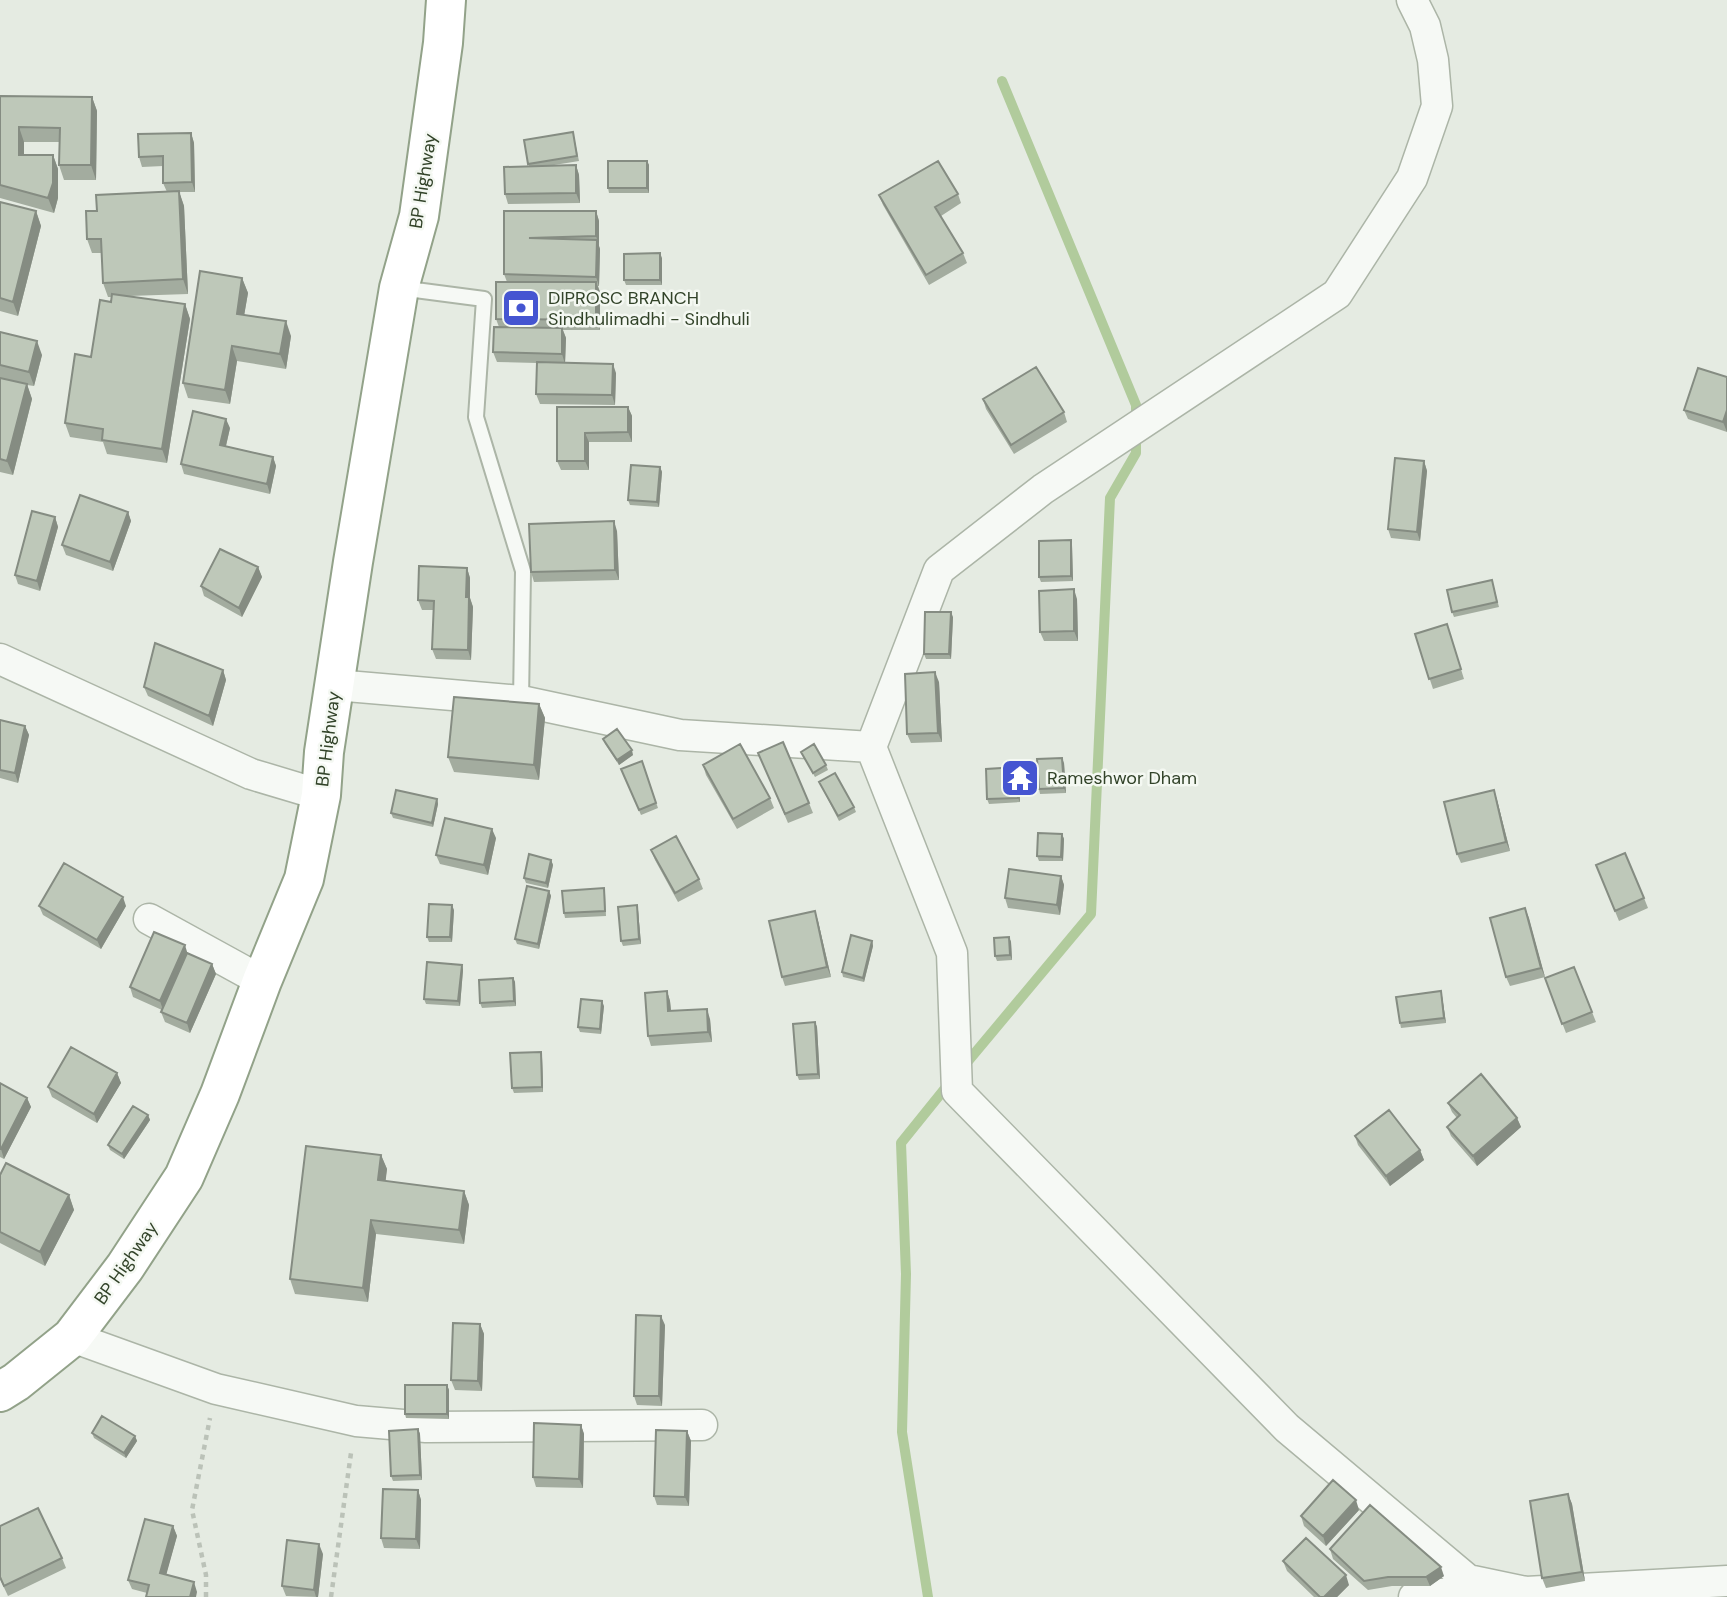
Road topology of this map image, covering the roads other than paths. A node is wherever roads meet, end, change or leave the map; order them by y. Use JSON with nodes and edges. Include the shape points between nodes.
{"nodes":[{"id":1,"x":446,"y":0,"type":"edge"},
{"id":2,"x":1412,"y":0,"type":"edge"},
{"id":3,"x":399,"y":288,"type":"junction"},
{"id":4,"x":0,"y":659,"type":"edge"},
{"id":5,"x":335,"y":685,"type":"junction"},
{"id":6,"x":521,"y":701,"type":"junction"},
{"id":7,"x":871,"y":747,"type":"junction"},
{"id":8,"x":321,"y":795,"type":"junction"},
{"id":9,"x":149,"y":919,"type":"dead end"},
{"id":10,"x":262,"y":981,"type":"junction"},
{"id":11,"x":72,"y":1337,"type":"junction"},
{"id":12,"x":0,"y":1392,"type":"edge"},
{"id":13,"x":702,"y":1425,"type":"dead end"},
{"id":14,"x":1468,"y":1580,"type":"junction"},
{"id":15,"x":1727,"y":1581,"type":"edge"},
{"id":16,"x":1527,"y":1594,"type":"edge"},
{"id":17,"x":1414,"y":1597,"type":"edge"}],
"edges":[{"from":1,"to":3,"type":"highway","name":"BP Highway","via":[[419,216]]},
{"from":2,"to":7,"type":"street","via":[[1425,26],[1437,106],[1412,178],[1337,294],[1043,489],[939,570]]},
{"from":3,"to":5,"type":"highway","name":"BP Highway"},
{"from":3,"to":6,"type":"lane","via":[[484,299],[477,417],[523,571]]},
{"from":4,"to":8,"type":"street","via":[[251,774]]},
{"from":5,"to":6,"type":"street"},
{"from":5,"to":8,"type":"highway","name":"BP Highway"},
{"from":6,"to":7,"type":"street","via":[[680,735]]},
{"from":7,"to":14,"type":"street","via":[[952,953],[957,1091],[1287,1427]]},
{"from":8,"to":10,"type":"highway","name":"BP Highway","via":[[304,878]]},
{"from":9,"to":10,"type":"street"},
{"from":10,"to":11,"type":"highway","name":"BP Highway","via":[[184,1177]]},
{"from":11,"to":12,"type":"highway","name":"BP Highway"},
{"from":11,"to":13,"type":"street","via":[[216,1390],[356,1421],[426,1427]]},
{"from":14,"to":16,"type":"street"},
{"from":14,"to":17,"type":"street","via":[[1455,1590]]},
{"from":15,"to":16,"type":"street"}]}
